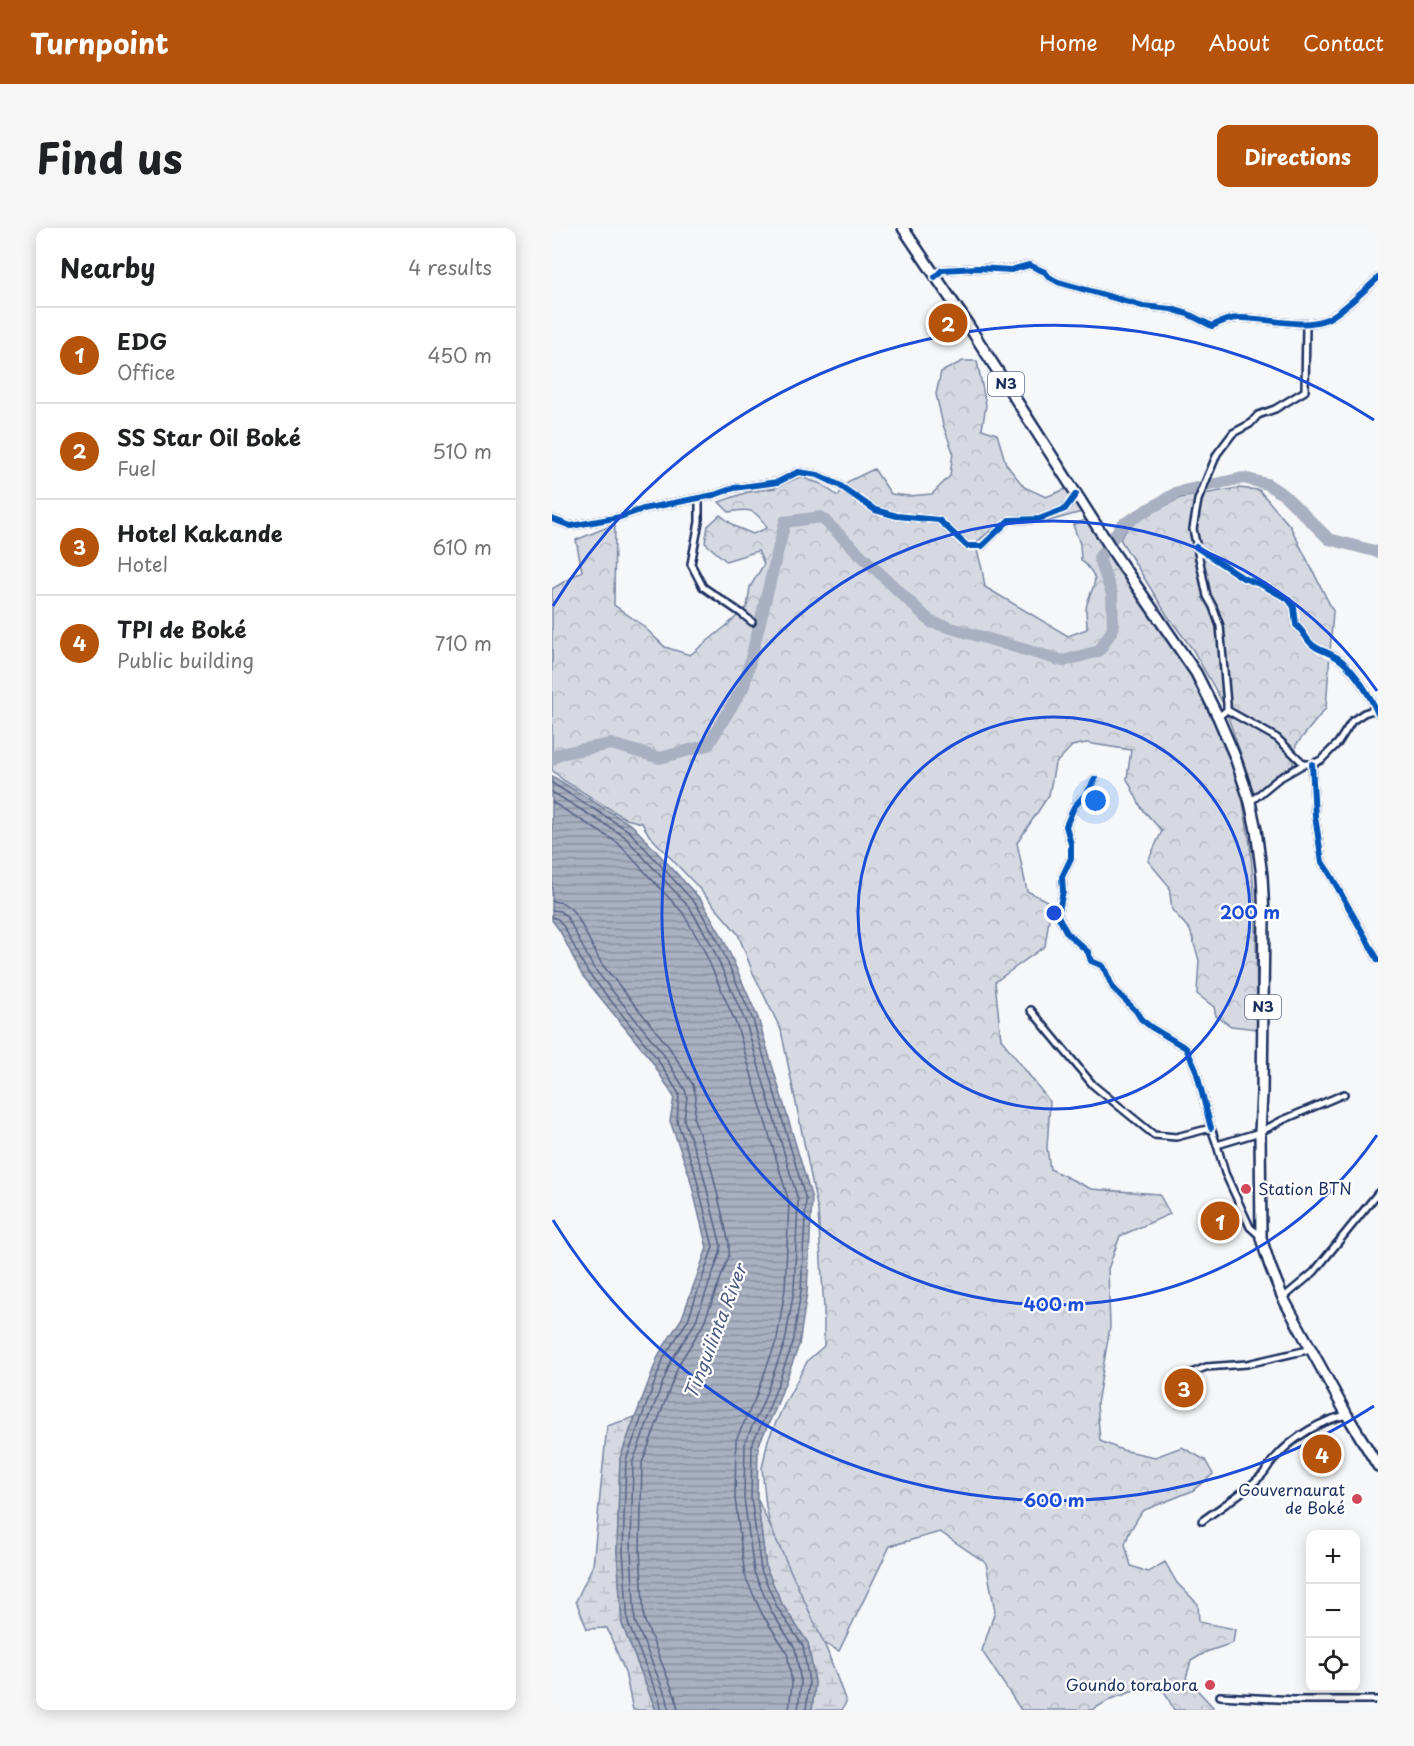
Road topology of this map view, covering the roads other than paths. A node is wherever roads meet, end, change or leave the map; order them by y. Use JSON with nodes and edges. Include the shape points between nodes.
{"nodes":[{"id":1,"x":903,"y":228,"type":"edge"},
{"id":2,"x":935,"y":277,"type":"junction"},
{"id":3,"x":1377,"y":280,"type":"edge"},
{"id":4,"x":1306,"y":324,"type":"junction"},
{"id":5,"x":1076,"y":494,"type":"junction"},
{"id":6,"x":699,"y":498,"type":"junction"},
{"id":7,"x":552,"y":519,"type":"edge"},
{"id":8,"x":1196,"y":547,"type":"junction"},
{"id":9,"x":752,"y":622,"type":"dead end"},
{"id":10,"x":1227,"y":710,"type":"junction"},
{"id":11,"x":1377,"y":712,"type":"edge"},
{"id":12,"x":1218,"y":717,"type":"junction"},
{"id":13,"x":1305,"y":764,"type":"junction"},
{"id":14,"x":1312,"y":764,"type":"junction"},
{"id":15,"x":1095,"y":779,"type":"dead end"},
{"id":16,"x":1250,"y":802,"type":"junction"},
{"id":17,"x":1378,"y":960,"type":"edge"},
{"id":18,"x":1031,"y":1010,"type":"dead end"},
{"id":19,"x":1344,"y":1094,"type":"dead end"},
{"id":20,"x":1211,"y":1128,"type":"junction"},
{"id":21,"x":1260,"y":1132,"type":"junction"},
{"id":22,"x":1217,"y":1145,"type":"junction"},
{"id":23,"x":1378,"y":1193,"type":"edge"},
{"id":24,"x":1261,"y":1238,"type":"junction"},
{"id":25,"x":1283,"y":1298,"type":"junction"},
{"id":26,"x":1312,"y":1349,"type":"junction"},
{"id":27,"x":1189,"y":1374,"type":"dead end"},
{"id":28,"x":1347,"y":1415,"type":"junction"},
{"id":29,"x":1378,"y":1466,"type":"edge"},
{"id":30,"x":1202,"y":1521,"type":"dead end"},
{"id":31,"x":1220,"y":1696,"type":"dead end"},
{"id":32,"x":1378,"y":1700,"type":"edge"}],
"edges":[{"from":1,"to":2,"type":"highway","number":"N3"},
{"from":2,"to":4,"type":"street","via":[[942,270],[1011,270],[1029,265],[1058,282],[1143,306],[1171,309],[1212,326],[1237,318]]},
{"from":2,"to":5,"type":"highway","number":"N3"},
{"from":3,"to":4,"type":"street","via":[[1327,319]]},
{"from":4,"to":8,"type":"street","via":[[1305,392],[1258,415],[1233,433],[1217,454],[1198,500],[1192,529]]},
{"from":5,"to":6,"type":"street","via":[[1065,509],[1039,519],[1009,520],[982,546],[967,546],[939,520],[875,510],[818,475],[798,472],[778,482]]},
{"from":5,"to":12,"type":"highway","number":"N3","via":[[1196,673]]},
{"from":6,"to":7,"type":"street","via":[[571,526]]},
{"from":6,"to":9,"type":"street","via":[[691,564],[703,587]]},
{"from":8,"to":10,"type":"street","via":[[1207,596],[1220,626]]},
{"from":8,"to":11,"type":"street","via":[[1243,578],[1288,599],[1294,607],[1296,625],[1307,640],[1344,662],[1371,696]]},
{"from":10,"to":12,"type":"street"},
{"from":10,"to":13,"type":"street","via":[[1277,738]]},
{"from":11,"to":14,"type":"street","via":[[1364,713],[1352,721],[1330,753]]},
{"from":12,"to":16,"type":"highway","number":"N3"},
{"from":13,"to":14,"type":"street"},
{"from":13,"to":16,"type":"street","via":[[1278,779]]},
{"from":14,"to":17,"type":"street","via":[[1322,862]]},
{"from":15,"to":20,"type":"street","via":[[1074,807],[1066,826],[1071,858],[1062,877],[1058,916],[1067,933],[1088,952],[1091,961],[1102,966],[1113,988],[1141,1019],[1186,1048]]},
{"from":16,"to":21,"type":"highway","number":"N3","via":[[1264,916]]},
{"from":18,"to":20,"type":"street","via":[[1093,1085],[1154,1135],[1176,1137]]},
{"from":19,"to":21,"type":"street"},
{"from":20,"to":22,"type":"street"},
{"from":21,"to":22,"type":"street"},
{"from":21,"to":24,"type":"highway","number":"N3"},
{"from":22,"to":24,"type":"street","via":[[1225,1173],[1250,1227]]},
{"from":23,"to":25,"type":"street","via":[[1309,1277]]},
{"from":24,"to":25,"type":"highway","number":"N3"},
{"from":25,"to":26,"type":"highway","number":"N3"},
{"from":26,"to":27,"type":"street","via":[[1247,1364],[1206,1367]]},
{"from":26,"to":28,"type":"highway","number":"N3"},
{"from":28,"to":29,"type":"highway","number":"N3"},
{"from":28,"to":30,"type":"street","via":[[1299,1436],[1274,1458],[1263,1475]]},
{"from":31,"to":32,"type":"street"}]}
